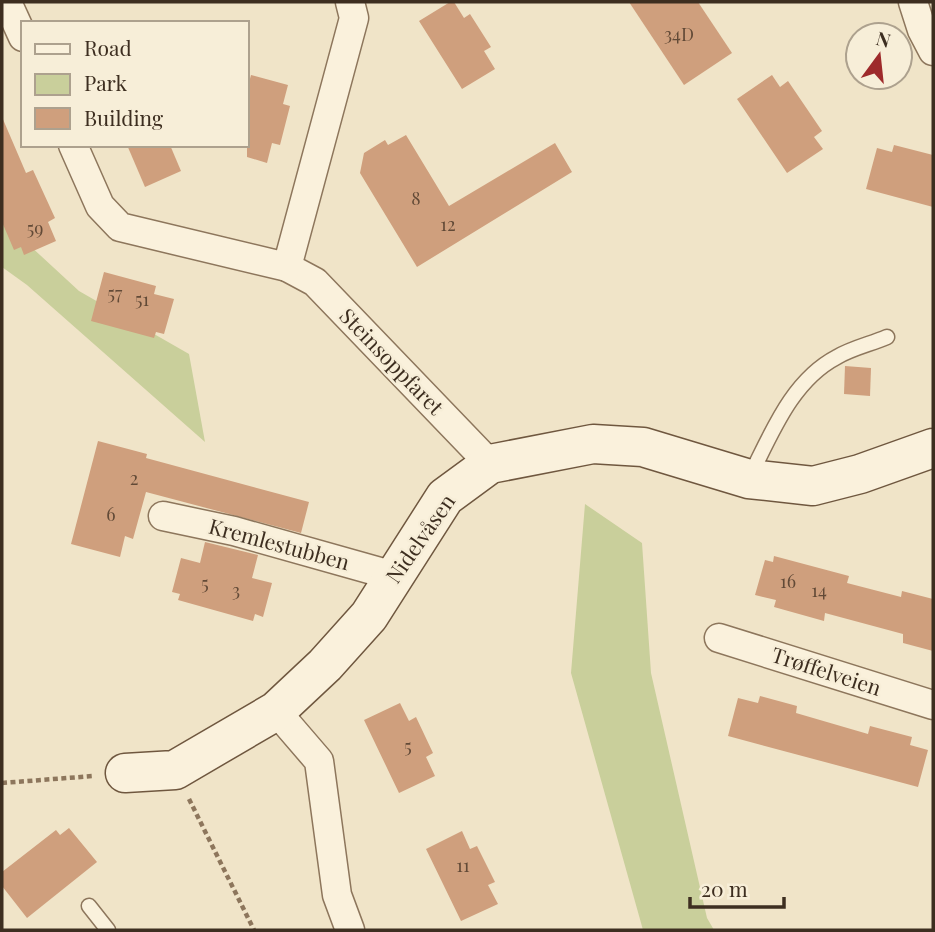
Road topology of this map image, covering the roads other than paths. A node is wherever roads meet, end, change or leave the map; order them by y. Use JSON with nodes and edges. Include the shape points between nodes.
{"nodes":[{"id":1,"x":7,"y":2,"type":"edge"},
{"id":2,"x":350,"y":2,"type":"edge"},
{"id":3,"x":913,"y":2,"type":"edge"},
{"id":4,"x":21,"y":33,"type":"edge"},
{"id":5,"x":933,"y":51,"type":"edge"},
{"id":6,"x":74,"y":147,"type":"edge"},
{"id":7,"x":287,"y":267,"type":"junction"},
{"id":8,"x":887,"y":337,"type":"dead end"},
{"id":9,"x":933,"y":448,"type":"edge"},
{"id":10,"x":490,"y":464,"type":"junction"},
{"id":11,"x":749,"y":479,"type":"junction"},
{"id":12,"x":163,"y":516,"type":"dead end"},
{"id":13,"x":394,"y":576,"type":"junction"},
{"id":14,"x":719,"y":638,"type":"dead end"},
{"id":15,"x":933,"y":705,"type":"edge"},
{"id":16,"x":276,"y":711,"type":"junction"},
{"id":17,"x":125,"y":773,"type":"road end"},
{"id":18,"x":89,"y":906,"type":"dead end"},
{"id":19,"x":108,"y":930,"type":"edge"},
{"id":20,"x":350,"y":930,"type":"edge"}],
"edges":[{"from":1,"to":4,"type":"street"},
{"from":2,"to":7,"type":"street","via":[[354,18]]},
{"from":3,"to":5,"type":"street"},
{"from":6,"to":7,"type":"street","name":"Steinsoppfaret","via":[[100,206],[120,227]]},
{"from":7,"to":10,"type":"street","name":"Steinsoppfaret","via":[[315,282]]},
{"from":8,"to":11,"type":"lane","via":[[835,357],[802,385],[783,411]]},
{"from":9,"to":11,"type":"street","name":"Nidelvåsen","via":[[813,486]]},
{"from":10,"to":11,"type":"street","name":"Nidelvåsen","via":[[593,444],[643,447]]},
{"from":10,"to":13,"type":"street","name":"Nidelvåsen","via":[[445,497]]},
{"from":12,"to":13,"type":"street","name":"Kremlestubben"},
{"from":13,"to":16,"type":"street","name":"Nidelvåsen","via":[[369,616]]},
{"from":14,"to":15,"type":"street","name":"Trøffelveien"},
{"from":16,"to":17,"type":"street","name":"Nidelvåsen","via":[[175,770]]},
{"from":16,"to":20,"type":"street","via":[[320,761],[337,895]]},
{"from":18,"to":19,"type":"lane"}]}
